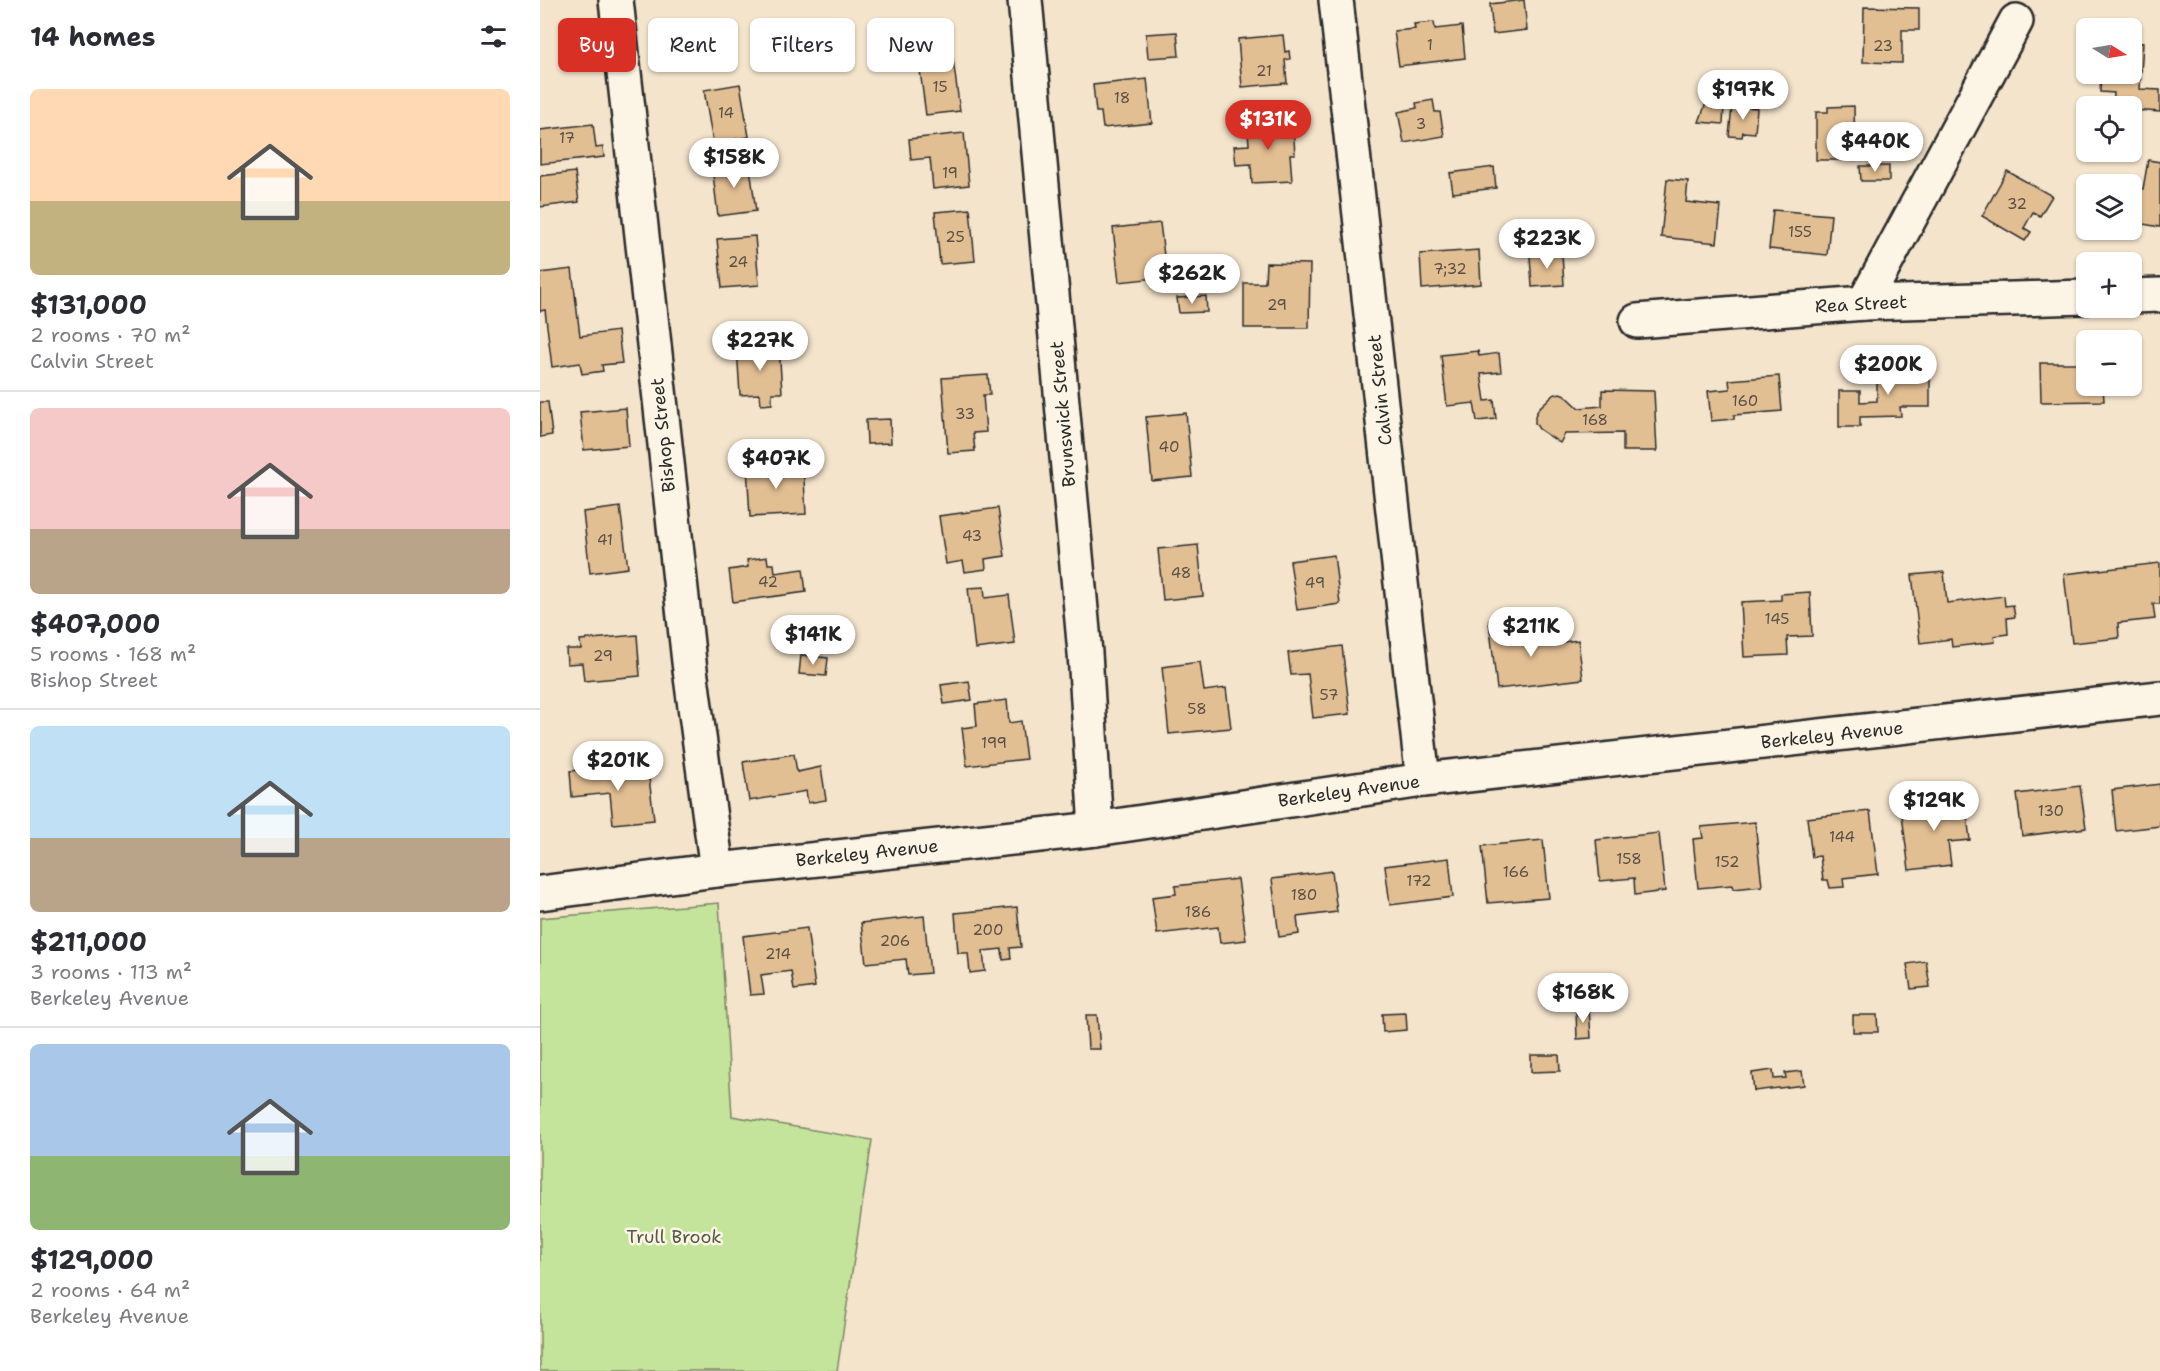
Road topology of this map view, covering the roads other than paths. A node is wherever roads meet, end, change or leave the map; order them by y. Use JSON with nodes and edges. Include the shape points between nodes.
{"nodes":[{"id":1,"x":616,"y":0,"type":"edge"},
{"id":2,"x":1025,"y":0,"type":"edge"},
{"id":3,"x":1336,"y":0,"type":"edge"},
{"id":4,"x":2016,"y":21,"type":"dead end"},
{"id":5,"x":2142,"y":296,"type":"edge"},
{"id":6,"x":2160,"y":296,"type":"edge"},
{"id":7,"x":2076,"y":297,"type":"edge"},
{"id":8,"x":1864,"y":303,"type":"junction"},
{"id":9,"x":1637,"y":321,"type":"dead end"},
{"id":10,"x":2160,"y":699,"type":"edge"},
{"id":11,"x":1423,"y":780,"type":"junction"},
{"id":12,"x":1096,"y":829,"type":"junction"},
{"id":13,"x":717,"y":870,"type":"junction"},
{"id":14,"x":540,"y":893,"type":"edge"}],
"edges":[{"from":1,"to":13,"type":"street","name":"Bishop Street","via":[[682,605]]},
{"from":2,"to":12,"type":"street","name":"Brunswick Street","via":[[1085,653]]},
{"from":3,"to":11,"type":"street","name":"Calvin Street"},
{"from":4,"to":8,"type":"street"},
{"from":5,"to":6,"type":"street"},
{"from":7,"to":8,"type":"street","name":"Rea Street"},
{"from":8,"to":9,"type":"street","name":"Rea Street"},
{"from":10,"to":11,"type":"street","name":"Berkeley Avenue"},
{"from":11,"to":12,"type":"street","name":"Berkeley Avenue"},
{"from":12,"to":13,"type":"street","name":"Berkeley Avenue"},
{"from":13,"to":14,"type":"street","name":"Berkeley Avenue"}]}
